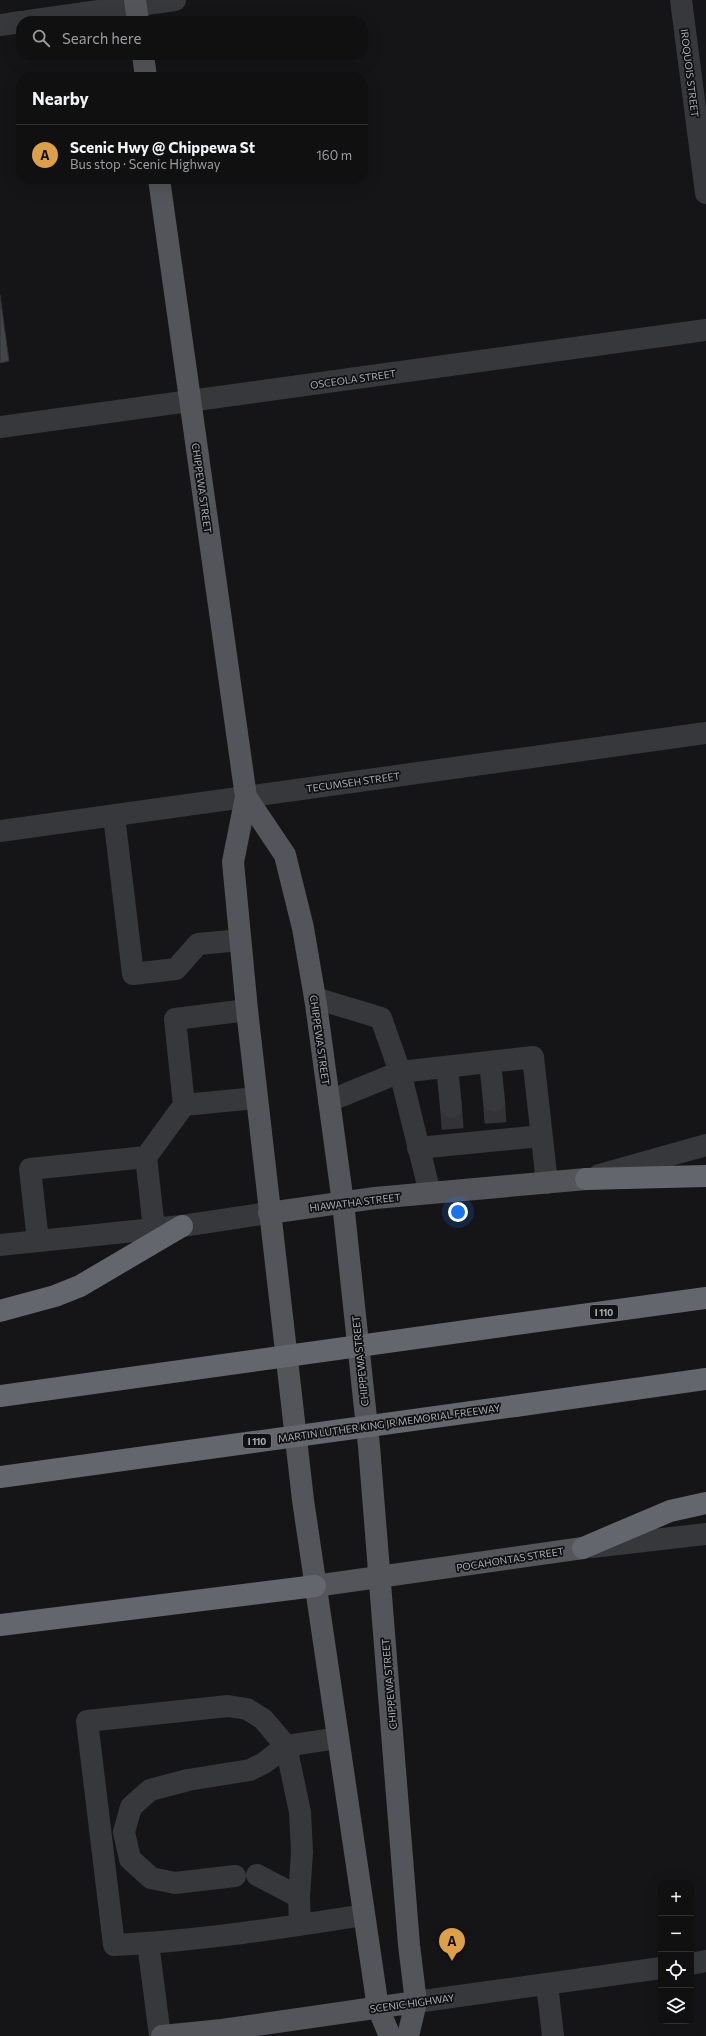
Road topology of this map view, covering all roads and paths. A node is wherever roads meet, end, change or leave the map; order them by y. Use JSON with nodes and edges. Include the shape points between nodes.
{"nodes":[{"id":1,"x":175,"y":0,"type":"edge"},
{"id":2,"x":681,"y":0,"type":"edge"},
{"id":3,"x":136,"y":9,"type":"edge"},
{"id":4,"x":73,"y":16,"type":"edge"},
{"id":5,"x":16,"y":23,"type":"edge"},
{"id":6,"x":0,"y":25,"type":"edge"},
{"id":7,"x":144,"y":60,"type":"edge"},
{"id":8,"x":145,"y":72,"type":"edge"},
{"id":9,"x":160,"y":184,"type":"edge"},
{"id":10,"x":706,"y":193,"type":"edge"},
{"id":11,"x":706,"y":330,"type":"edge"},
{"id":12,"x":189,"y":401,"type":"junction"},
{"id":13,"x":0,"y":428,"type":"edge"},
{"id":14,"x":706,"y":733,"type":"edge"},
{"id":15,"x":246,"y":797,"type":"junction"},
{"id":16,"x":114,"y":816,"type":"junction"},
{"id":17,"x":0,"y":832,"type":"edge"},
{"id":18,"x":240,"y":940,"type":"junction"},
{"id":19,"x":314,"y":998,"type":"junction"},
{"id":20,"x":247,"y":1010,"type":"junction"},
{"id":21,"x":490,"y":1062,"type":"junction"},
{"id":22,"x":447,"y":1066,"type":"junction"},
{"id":23,"x":400,"y":1072,"type":"junction"},
{"id":24,"x":256,"y":1098,"type":"junction"},
{"id":25,"x":329,"y":1101,"type":"junction"},
{"id":26,"x":494,"y":1101,"type":"tunnel mouth"},
{"id":27,"x":184,"y":1105,"type":"junction"},
{"id":28,"x":451,"y":1107,"type":"tunnel mouth"},
{"id":29,"x":541,"y":1136,"type":"junction"},
{"id":30,"x":706,"y":1145,"type":"edge"},
{"id":31,"x":418,"y":1148,"type":"junction"},
{"id":32,"x":146,"y":1157,"type":"junction"},
{"id":33,"x":706,"y":1176,"type":"edge"},
{"id":34,"x":586,"y":1179,"type":"junction"},
{"id":35,"x":547,"y":1182,"type":"junction"},
{"id":36,"x":430,"y":1193,"type":"junction"},
{"id":37,"x":343,"y":1203,"type":"junction"},
{"id":38,"x":269,"y":1213,"type":"junction"},
{"id":39,"x":182,"y":1226,"type":"junction"},
{"id":40,"x":154,"y":1229,"type":"junction"},
{"id":41,"x":38,"y":1241,"type":"junction"},
{"id":42,"x":0,"y":1244,"type":"edge"},
{"id":43,"x":706,"y":1298,"type":"edge"},
{"id":44,"x":0,"y":1312,"type":"edge"},
{"id":45,"x":706,"y":1379,"type":"edge"},
{"id":46,"x":0,"y":1396,"type":"edge"},
{"id":47,"x":0,"y":1477,"type":"edge"},
{"id":48,"x":706,"y":1503,"type":"edge"},
{"id":49,"x":706,"y":1534,"type":"edge"},
{"id":50,"x":583,"y":1548,"type":"junction"},
{"id":51,"x":380,"y":1578,"type":"junction"},
{"id":52,"x":315,"y":1586,"type":"junction"},
{"id":53,"x":0,"y":1625,"type":"edge"},
{"id":54,"x":338,"y":1738,"type":"junction"},
{"id":55,"x":286,"y":1746,"type":"junction"},
{"id":56,"x":257,"y":1875,"type":"dead end"},
{"id":57,"x":236,"y":1876,"type":"dead end"},
{"id":58,"x":299,"y":1897,"type":"junction"},
{"id":59,"x":364,"y":1915,"type":"junction"},
{"id":60,"x":300,"y":1925,"type":"junction"},
{"id":61,"x":148,"y":1943,"type":"junction"},
{"id":62,"x":706,"y":1962,"type":"edge"},
{"id":63,"x":694,"y":1964,"type":"edge"},
{"id":64,"x":658,"y":1968,"type":"edge"},
{"id":65,"x":547,"y":1984,"type":"junction"},
{"id":66,"x":416,"y":2002,"type":"junction"},
{"id":67,"x":378,"y":2008,"type":"junction"},
{"id":68,"x":222,"y":2033,"type":"edge"},
{"id":69,"x":161,"y":2036,"type":"edge"},
{"id":70,"x":390,"y":2036,"type":"edge"},
{"id":71,"x":408,"y":2036,"type":"edge"},
{"id":72,"x":553,"y":2036,"type":"edge"}],
"edges":[{"from":1,"to":3,"type":"street"},
{"from":2,"to":10,"type":"street","name":"IROQUOIS STREET"},
{"from":3,"to":4,"type":"street"},
{"from":5,"to":6,"type":"street"},
{"from":7,"to":8,"type":"main road"},
{"from":9,"to":12,"type":"main road","name":"CHIPPEWA STREET"},
{"from":11,"to":12,"type":"street","name":"OSCEOLA STREET"},
{"from":12,"to":13,"type":"street","name":"OSCEOLA STREET"},
{"from":12,"to":15,"type":"main road","name":"CHIPPEWA STREET"},
{"from":14,"to":15,"type":"street","name":"TECUMSEH STREET"},
{"from":15,"to":16,"type":"street","name":"TECUMSEH STREET"},
{"from":15,"to":18,"type":"main road","name":"CHIPPEWA STREET","via":[[233,862]]},
{"from":15,"to":19,"type":"main road","name":"CHIPPEWA STREET","via":[[285,855],[303,928]]},
{"from":16,"to":17,"type":"street","name":"TECUMSEH STREET"},
{"from":16,"to":18,"type":"street","via":[[132,974],[176,969],[198,944]]},
{"from":18,"to":20,"type":"main road","name":"CHIPPEWA STREET"},
{"from":19,"to":23,"type":"street","via":[[381,1018]]},
{"from":19,"to":25,"type":"main road","name":"CHIPPEWA STREET"},
{"from":20,"to":24,"type":"main road","name":"CHIPPEWA STREET"},
{"from":20,"to":27,"type":"street","via":[[174,1019]]},
{"from":21,"to":22,"type":"street"},
{"from":21,"to":26,"type":"street"},
{"from":21,"to":29,"type":"street","via":[[533,1057]]},
{"from":22,"to":23,"type":"street"},
{"from":22,"to":28,"type":"street"},
{"from":23,"to":25,"type":"street"},
{"from":23,"to":31,"type":"street"},
{"from":24,"to":27,"type":"street"},
{"from":24,"to":38,"type":"main road","name":"CHIPPEWA STREET"},
{"from":25,"to":37,"type":"main road","name":"CHIPPEWA STREET"},
{"from":27,"to":32,"type":"street"},
{"from":29,"to":31,"type":"street","via":[[496,1135]]},
{"from":29,"to":35,"type":"street"},
{"from":30,"to":34,"type":"street","name":"HIAWATHA STREET"},
{"from":31,"to":36,"type":"street"},
{"from":32,"to":40,"type":"street"},
{"from":32,"to":41,"type":"street","via":[[30,1169]]},
{"from":33,"to":34,"type":"highway"},
{"from":34,"to":35,"type":"main road","name":"HIAWATHA STREET"},
{"from":35,"to":36,"type":"main road","name":"HIAWATHA STREET"},
{"from":36,"to":37,"type":"main road","name":"HIAWATHA STREET"},
{"from":37,"to":38,"type":"main road","name":"HIAWATHA STREET"},
{"from":37,"to":51,"type":"main road","name":"CHIPPEWA STREET","via":[[369,1446]]},
{"from":38,"to":39,"type":"street","name":"HIAWATHA STREET"},
{"from":38,"to":52,"type":"main road","name":"CHIPPEWA STREET"},
{"from":39,"to":40,"type":"street","name":"HIAWATHA STREET"},
{"from":39,"to":44,"type":"highway","via":[[80,1286]]},
{"from":40,"to":41,"type":"street","name":"HIAWATHA STREET"},
{"from":41,"to":42,"type":"street","name":"HIAWATHA STREET"},
{"from":43,"to":46,"type":"highway","number":"I 110","bridge":true},
{"from":45,"to":47,"type":"highway","name":"MARTIN LUTHER KING JR MEMORIAL FREEWAY","number":"I 110","bridge":true},
{"from":48,"to":50,"type":"highway","via":[[670,1511]]},
{"from":49,"to":50,"type":"street","name":"POCAHONTAS STREET"},
{"from":50,"to":51,"type":"main road","name":"POCAHONTAS STREET"},
{"from":51,"to":52,"type":"main road","name":"POCAHONTAS STREET"},
{"from":51,"to":66,"type":"main road","name":"CHIPPEWA STREET","via":[[409,1945]]},
{"from":52,"to":53,"type":"highway"},
{"from":52,"to":54,"type":"main road","name":"CHIPPEWA STREET"},
{"from":54,"to":55,"type":"street"},
{"from":54,"to":59,"type":"main road","name":"CHIPPEWA STREET"},
{"from":55,"to":57,"type":"street","via":[[250,1770],[188,1780],[150,1790],[131,1807],[124,1832],[130,1859],[150,1878],[175,1883]]},
{"from":55,"to":58,"type":"street","via":[[300,1812],[302,1852]]},
{"from":55,"to":61,"type":"street","via":[[263,1719],[247,1709],[228,1706],[87,1721],[114,1945]]},
{"from":56,"to":58,"type":"street"},
{"from":58,"to":60,"type":"street"},
{"from":59,"to":60,"type":"street"},
{"from":59,"to":67,"type":"main road","name":"CHIPPEWA STREET"},
{"from":60,"to":61,"type":"street"},
{"from":61,"to":69,"type":"street"},
{"from":62,"to":63,"type":"street"},
{"from":64,"to":65,"type":"street","name":"SCENIC HIGHWAY"},
{"from":65,"to":66,"type":"street","name":"SCENIC HIGHWAY"},
{"from":65,"to":72,"type":"street"},
{"from":66,"to":67,"type":"main road","name":"SCENIC HIGHWAY"},
{"from":66,"to":71,"type":"main road","name":"CHIPPEWA STREET"},
{"from":67,"to":68,"type":"main road","name":"SCENIC HIGHWAY"},
{"from":67,"to":70,"type":"main road","name":"CHIPPEWA STREET"},
{"from":68,"to":69,"type":"main road","name":"SCENIC HIGHWAY"}]}
